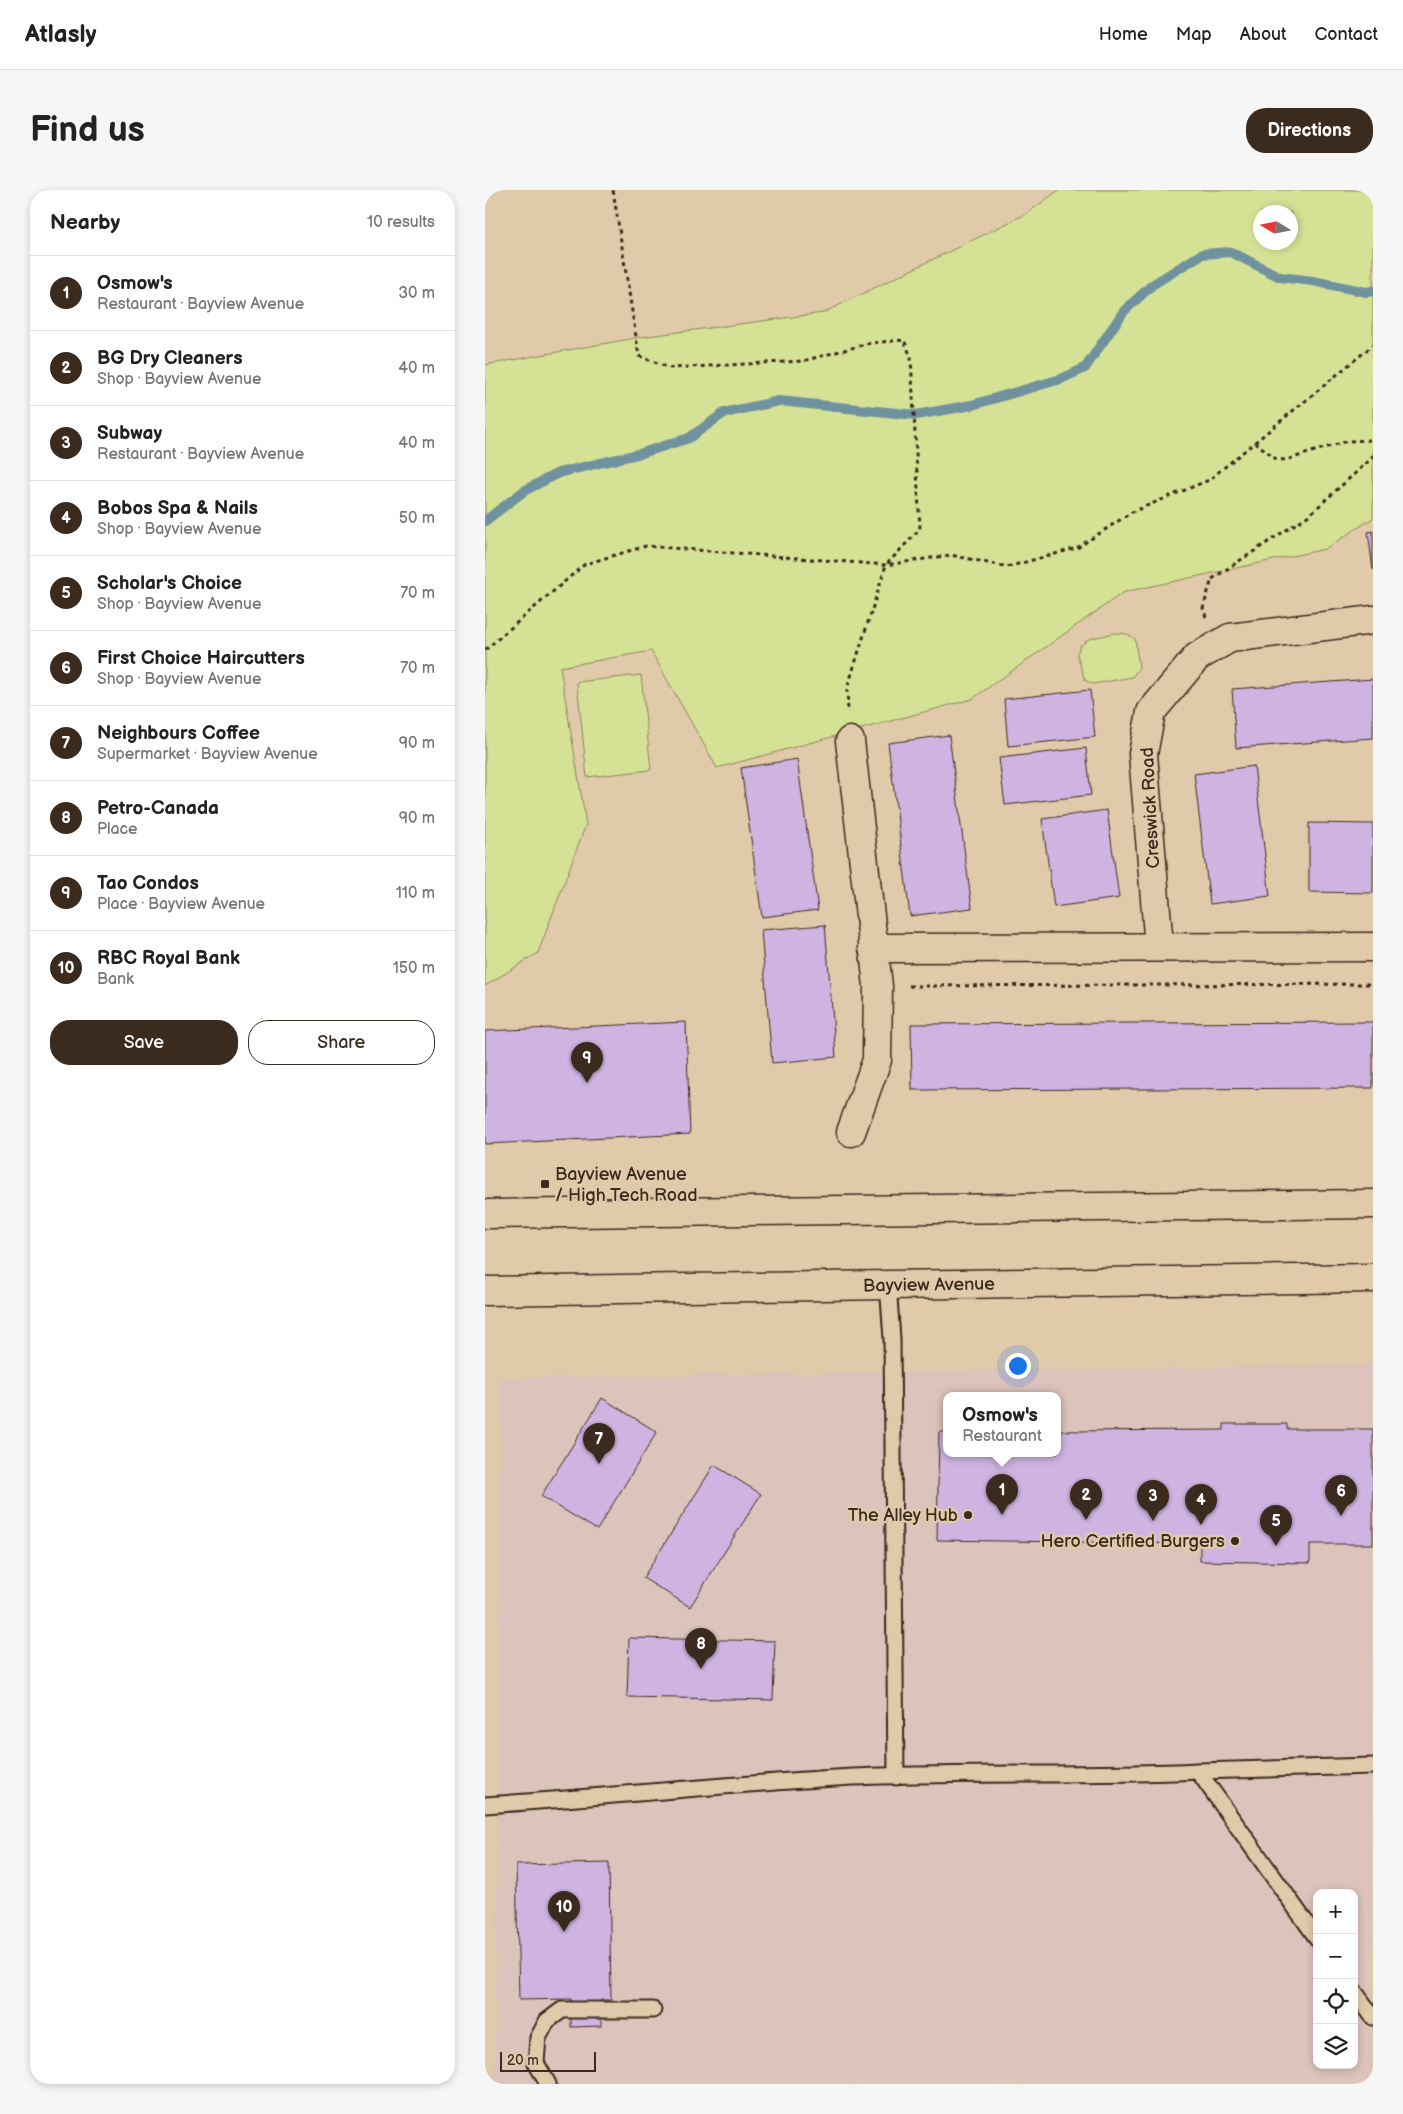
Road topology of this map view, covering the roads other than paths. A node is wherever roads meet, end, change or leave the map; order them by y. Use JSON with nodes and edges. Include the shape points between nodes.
{"nodes":[{"id":1,"x":1373,"y":620,"type":"edge"},
{"id":2,"x":850,"y":741,"type":"road end"},
{"id":3,"x":1159,"y":947,"type":"junction"},
{"id":4,"x":1373,"y":947,"type":"edge"},
{"id":5,"x":873,"y":948,"type":"junction"},
{"id":6,"x":851,"y":1132,"type":"dead end"},
{"id":7,"x":1373,"y":1204,"type":"edge"},
{"id":8,"x":485,"y":1214,"type":"edge"},
{"id":9,"x":1373,"y":1278,"type":"edge"},
{"id":10,"x":888,"y":1284,"type":"junction"},
{"id":11,"x":485,"y":1291,"type":"edge"},
{"id":12,"x":1373,"y":1766,"type":"edge"},
{"id":13,"x":1198,"y":1771,"type":"junction"},
{"id":14,"x":897,"y":1777,"type":"junction"},
{"id":15,"x":485,"y":1806,"type":"edge"},
{"id":16,"x":1314,"y":1934,"type":"edge"},
{"id":17,"x":1358,"y":1996,"type":"edge"},
{"id":18,"x":653,"y":2010,"type":"dead end"},
{"id":19,"x":1373,"y":2017,"type":"edge"},
{"id":20,"x":548,"y":2084,"type":"edge"}],
"edges":[{"from":1,"to":3,"type":"main road","name":"Creswick Road","via":[[1230,638],[1197,657],[1151,712],[1143,754]]},
{"from":2,"to":5,"type":"main road"},
{"from":3,"to":4,"type":"main road"},
{"from":3,"to":5,"type":"main road"},
{"from":5,"to":6,"type":"main road","via":[[878,986],[877,1060]]},
{"from":7,"to":8,"type":"main road"},
{"from":9,"to":10,"type":"main road","name":"Bayview Avenue"},
{"from":10,"to":11,"type":"main road","name":"Bayview Avenue"},
{"from":10,"to":14,"type":"lane","via":[[892,1339]]},
{"from":12,"to":13,"type":"lane"},
{"from":13,"to":14,"type":"lane","via":[[1129,1775]]},
{"from":13,"to":16,"type":"lane"},
{"from":14,"to":15,"type":"lane","via":[[836,1778]]},
{"from":17,"to":19,"type":"lane"},
{"from":18,"to":20,"type":"lane","via":[[562,2010],[547,2021],[538,2038],[536,2063]]}]}
